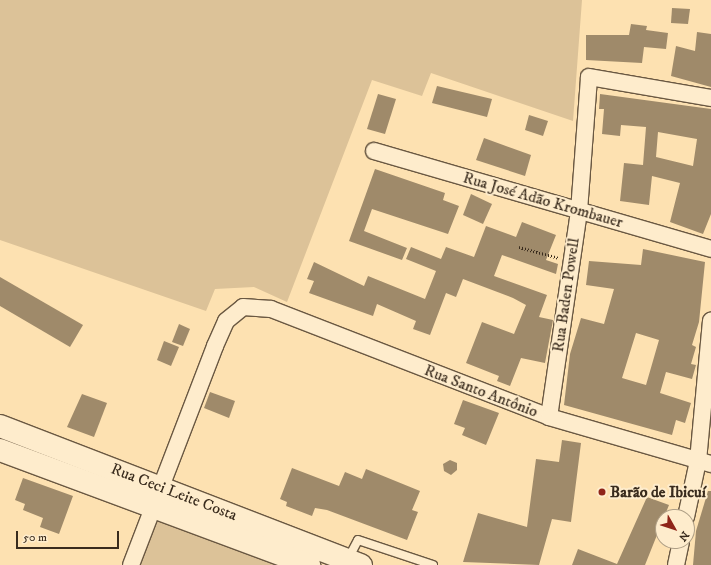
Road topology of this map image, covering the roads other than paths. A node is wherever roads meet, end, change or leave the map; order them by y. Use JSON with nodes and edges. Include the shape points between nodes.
{"nodes":[{"id":1,"x":711,"y":98,"type":"edge"},
{"id":2,"x":374,"y":151,"type":"dead end"},
{"id":3,"x":579,"y":211,"type":"junction"},
{"id":4,"x":711,"y":249,"type":"edge"},
{"id":5,"x":711,"y":321,"type":"edge"},
{"id":6,"x":549,"y":418,"type":"junction"},
{"id":7,"x":0,"y":426,"type":"edge"},
{"id":8,"x":0,"y":450,"type":"edge"},
{"id":9,"x":704,"y":463,"type":"edge"},
{"id":10,"x":157,"y":496,"type":"junction"},
{"id":11,"x":689,"y":509,"type":"edge"},
{"id":12,"x":679,"y":549,"type":"edge"},
{"id":13,"x":352,"y":563,"type":"edge"},
{"id":14,"x":131,"y":565,"type":"edge"},
{"id":15,"x":309,"y":565,"type":"edge"},
{"id":16,"x":433,"y":565,"type":"edge"},
{"id":17,"x":676,"y":565,"type":"edge"}],
"edges":[{"from":1,"to":3,"type":"street","name":"Rua Baden Powell","via":[[589,77]]},
{"from":2,"to":3,"type":"street","name":"Rua José Adão Krombauer"},
{"from":3,"to":4,"type":"street","name":"Rua José Adão Krombauer"},
{"from":3,"to":6,"type":"street","name":"Rua Baden Powell","via":[[569,260]]},
{"from":5,"to":9,"type":"street"},
{"from":6,"to":9,"type":"street","name":"Rua Santo Antônio"},
{"from":6,"to":10,"type":"street","name":"Rua Santo Antônio","via":[[254,305],[243,307],[226,321]]},
{"from":7,"to":10,"type":"street","name":"Rua Ceci Leite Costa"},
{"from":8,"to":10,"type":"street","name":"Rua Ceci Leite Costa"},
{"from":9,"to":11,"type":"street"},
{"from":10,"to":13,"type":"street","name":"Rua Ceci Leite Costa"},
{"from":10,"to":14,"type":"street"},
{"from":10,"to":15,"type":"street","name":"Rua Ceci Leite Costa"},
{"from":12,"to":17,"type":"street"},
{"from":13,"to":16,"type":"lane","name":"Rua Ceci Leite Costa","via":[[358,540]]}]}
